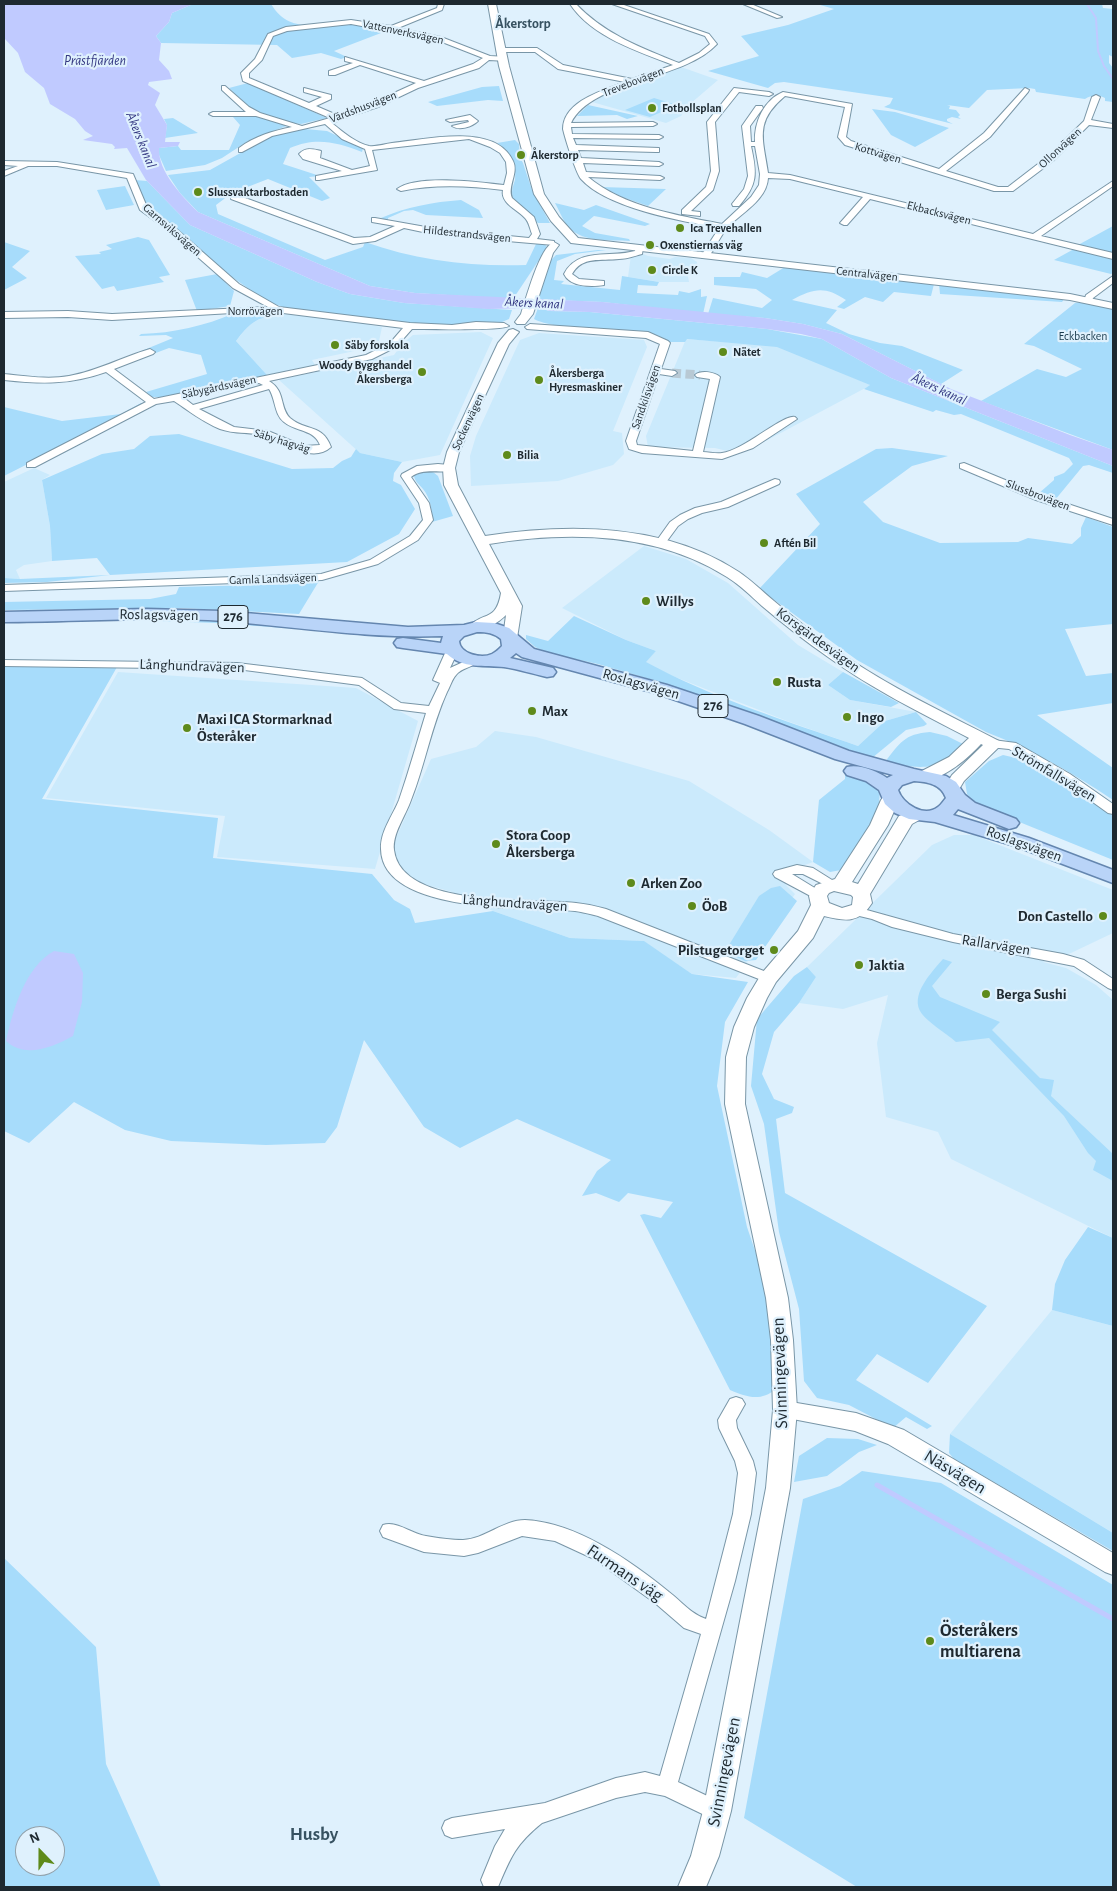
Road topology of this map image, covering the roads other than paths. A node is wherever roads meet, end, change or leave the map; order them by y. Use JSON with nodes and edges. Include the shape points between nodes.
{"nodes":[{"id":1,"x":441,"y":4,"type":"edge"},
{"id":2,"x":492,"y":4,"type":"edge"},
{"id":3,"x":573,"y":4,"type":"edge"},
{"id":4,"x":615,"y":4,"type":"edge"},
{"id":5,"x":746,"y":4,"type":"edge"},
{"id":6,"x":779,"y":18,"type":"dead end"},
{"id":7,"x":394,"y":28,"type":"junction"},
{"id":8,"x":503,"y":54,"type":"junction"},
{"id":9,"x":488,"y":58,"type":"junction"},
{"id":10,"x":348,"y":59,"type":"dead end"},
{"id":11,"x":359,"y":63,"type":"junction"},
{"id":12,"x":679,"y":64,"type":"junction"},
{"id":13,"x":332,"y":72,"type":"dead end"},
{"id":14,"x":630,"y":81,"type":"junction"},
{"id":15,"x":423,"y":83,"type":"junction"},
{"id":16,"x":225,"y":88,"type":"dead end"},
{"id":17,"x":307,"y":90,"type":"dead end"},
{"id":18,"x":1025,"y":90,"type":"dead end"},
{"id":19,"x":1096,"y":97,"type":"dead end"},
{"id":20,"x":308,"y":107,"type":"junction"},
{"id":21,"x":444,"y":112,"type":"dead end"},
{"id":22,"x":214,"y":114,"type":"dead end"},
{"id":23,"x":256,"y":114,"type":"junction"},
{"id":24,"x":337,"y":118,"type":"junction"},
{"id":25,"x":1087,"y":122,"type":"junction"},
{"id":26,"x":652,"y":124,"type":"dead end"},
{"id":27,"x":567,"y":125,"type":"junction"},
{"id":28,"x":1113,"y":126,"type":"edge"},
{"id":29,"x":302,"y":128,"type":"junction"},
{"id":30,"x":569,"y":136,"type":"junction"},
{"id":31,"x":345,"y":137,"type":"junction"},
{"id":32,"x":470,"y":137,"type":"junction"},
{"id":33,"x":659,"y":137,"type":"dead end"},
{"id":34,"x":572,"y":147,"type":"junction"},
{"id":35,"x":748,"y":147,"type":"junction"},
{"id":36,"x":759,"y":147,"type":"junction"},
{"id":37,"x":368,"y":148,"type":"junction"},
{"id":38,"x":242,"y":150,"type":"dead end"},
{"id":39,"x":656,"y":150,"type":"dead end"},
{"id":40,"x":316,"y":158,"type":"dead end"},
{"id":41,"x":578,"y":160,"type":"junction"},
{"id":42,"x":4,"y":163,"type":"edge"},
{"id":43,"x":27,"y":164,"type":"junction"},
{"id":44,"x":659,"y":164,"type":"dead end"},
{"id":45,"x":352,"y":172,"type":"junction"},
{"id":46,"x":940,"y":172,"type":"junction"},
{"id":47,"x":4,"y":174,"type":"edge"},
{"id":48,"x":582,"y":174,"type":"junction"},
{"id":49,"x":765,"y":176,"type":"junction"},
{"id":50,"x":319,"y":178,"type":"dead end"},
{"id":51,"x":660,"y":178,"type":"dead end"},
{"id":52,"x":1113,"y":183,"type":"edge"},
{"id":53,"x":506,"y":188,"type":"junction"},
{"id":54,"x":401,"y":189,"type":"dead end"},
{"id":55,"x":1010,"y":189,"type":"joint"},
{"id":56,"x":868,"y":196,"type":"junction"},
{"id":57,"x":234,"y":197,"type":"dead end"},
{"id":58,"x":375,"y":220,"type":"dead end"},
{"id":59,"x":723,"y":223,"type":"junction"},
{"id":60,"x":844,"y":223,"type":"dead end"},
{"id":61,"x":402,"y":226,"type":"junction"},
{"id":62,"x":1035,"y":236,"type":"junction"},
{"id":63,"x":532,"y":240,"type":"junction"},
{"id":64,"x":562,"y":242,"type":"junction"},
{"id":65,"x":639,"y":248,"type":"junction"},
{"id":66,"x":705,"y":256,"type":"junction"},
{"id":67,"x":1113,"y":256,"type":"edge"},
{"id":68,"x":1113,"y":279,"type":"edge"},
{"id":69,"x":601,"y":283,"type":"dead end"},
{"id":70,"x":1088,"y":301,"type":"junction"},
{"id":71,"x":1113,"y":306,"type":"edge"},
{"id":72,"x":283,"y":310,"type":"junction"},
{"id":73,"x":4,"y":315,"type":"edge"},
{"id":74,"x":526,"y":321,"type":"junction"},
{"id":75,"x":410,"y":326,"type":"junction"},
{"id":76,"x":509,"y":329,"type":"junction"},
{"id":77,"x":150,"y":352,"type":"dead end"},
{"id":78,"x":107,"y":368,"type":"junction"},
{"id":79,"x":654,"y":372,"type":"junction"},
{"id":80,"x":672,"y":373,"type":"tunnel mouth"},
{"id":81,"x":700,"y":375,"type":"tunnel mouth"},
{"id":82,"x":4,"y":376,"type":"edge"},
{"id":83,"x":260,"y":379,"type":"junction"},
{"id":84,"x":271,"y":386,"type":"junction"},
{"id":85,"x":175,"y":396,"type":"junction"},
{"id":86,"x":153,"y":402,"type":"junction"},
{"id":87,"x":192,"y":408,"type":"junction"},
{"id":88,"x":792,"y":419,"type":"dead end"},
{"id":89,"x":697,"y":454,"type":"junction"},
{"id":90,"x":31,"y":466,"type":"dead end"},
{"id":91,"x":964,"y":466,"type":"dead end"},
{"id":92,"x":449,"y":468,"type":"junction"},
{"id":93,"x":775,"y":482,"type":"dead end"},
{"id":94,"x":1113,"y":522,"type":"edge"},
{"id":95,"x":478,"y":541,"type":"junction"},
{"id":96,"x":660,"y":543,"type":"junction"},
{"id":97,"x":4,"y":588,"type":"edge"},
{"id":98,"x":508,"y":593,"type":"junction"},
{"id":99,"x":4,"y":617,"type":"edge"},
{"id":100,"x":469,"y":628,"type":"junction"},
{"id":101,"x":4,"y":629,"type":"edge"},
{"id":102,"x":511,"y":639,"type":"junction"},
{"id":103,"x":451,"y":650,"type":"junction"},
{"id":104,"x":479,"y":661,"type":"junction"},
{"id":105,"x":4,"y":663,"type":"edge"},
{"id":106,"x":432,"y":710,"type":"junction"},
{"id":107,"x":979,"y":736,"type":"junction"},
{"id":108,"x":993,"y":744,"type":"junction"},
{"id":109,"x":918,"y":776,"type":"junction"},
{"id":110,"x":954,"y":793,"type":"junction"},
{"id":111,"x":890,"y":794,"type":"junction"},
{"id":112,"x":1113,"y":810,"type":"edge"},
{"id":113,"x":924,"y":815,"type":"junction"},
{"id":114,"x":1113,"y":866,"type":"edge"},
{"id":115,"x":1113,"y":876,"type":"edge"},
{"id":116,"x":837,"y":885,"type":"junction"},
{"id":117,"x":819,"y":901,"type":"junction"},
{"id":118,"x":864,"y":906,"type":"junction"},
{"id":119,"x":838,"y":914,"type":"junction"},
{"id":120,"x":806,"y":934,"type":"junction"},
{"id":121,"x":769,"y":978,"type":"junction"},
{"id":122,"x":1113,"y":985,"type":"edge"},
{"id":123,"x":736,"y":1404,"type":"dead end"},
{"id":124,"x":785,"y":1410,"type":"junction"},
{"id":125,"x":389,"y":1531,"type":"dead end"},
{"id":126,"x":1113,"y":1565,"type":"edge"},
{"id":127,"x":711,"y":1629,"type":"junction"},
{"id":128,"x":666,"y":1786,"type":"junction"},
{"id":129,"x":717,"y":1812,"type":"junction"},
{"id":130,"x":545,"y":1813,"type":"junction"},
{"id":131,"x":452,"y":1828,"type":"dead end"},
{"id":132,"x":491,"y":1880,"type":"dead end"},
{"id":133,"x":692,"y":1887,"type":"edge"}],
"edges":[{"from":1,"to":7,"type":"street","via":[[440,9]]},
{"from":2,"to":8,"type":"street"},
{"from":3,"to":12,"type":"street","via":[[591,21],[625,43]]},
{"from":4,"to":12,"type":"street","name":"Trevebovägen","via":[[707,35],[714,44],[708,52]]},
{"from":5,"to":6,"type":"street"},
{"from":7,"to":9,"type":"street","name":"Vattenverksvägen","via":[[439,38]]},
{"from":7,"to":20,"type":"street","name":"Vattenverksvägen","via":[[351,22],[286,29],[270,36],[258,60],[245,73],[246,78]]},
{"from":8,"to":9,"type":"street","name":"Vattenverksvägen"},
{"from":8,"to":14,"type":"street","name":"Vattenverksvägen","via":[[537,50],[561,67]]},
{"from":8,"to":64,"type":"street","via":[[539,194],[555,219]]},
{"from":9,"to":15,"type":"street","name":"Värdshusvägen","via":[[476,66]]},
{"from":10,"to":11,"type":"street","name":"Värdshusvägen"},
{"from":11,"to":13,"type":"street"},
{"from":11,"to":15,"type":"street","name":"Värdshusvägen"},
{"from":12,"to":14,"type":"street","name":"Trevebovägen"},
{"from":14,"to":27,"type":"street","name":"Trevebovägen","via":[[578,108],[569,117]]},
{"from":15,"to":24,"type":"street","name":"Värdshusvägen"},
{"from":16,"to":23,"type":"street","via":[[246,109]]},
{"from":17,"to":20,"type":"street","via":[[328,97]]},
{"from":18,"to":46,"type":"street","via":[[987,135]]},
{"from":19,"to":25,"type":"street","name":"Ollonvägen"},
{"from":20,"to":24,"type":"street","name":"Vattenverksvägen"},
{"from":21,"to":32,"type":"street"},
{"from":22,"to":23,"type":"street"},
{"from":23,"to":29,"type":"street"},
{"from":24,"to":29,"type":"street","name":"Värdshusvägen"},
{"from":24,"to":31,"type":"street","via":[[329,125]]},
{"from":25,"to":28,"type":"street"},
{"from":25,"to":55,"type":"street","name":"Ollonvägen","via":[[1050,159]]},
{"from":26,"to":27,"type":"street"},
{"from":27,"to":30,"type":"street"},
{"from":29,"to":31,"type":"street","name":"Värdshusvägen"},
{"from":29,"to":38,"type":"street","name":"Värdshusvägen","via":[[270,135],[251,142]]},
{"from":30,"to":33,"type":"street"},
{"from":30,"to":34,"type":"street"},
{"from":31,"to":37,"type":"street"},
{"from":32,"to":37,"type":"street"},
{"from":32,"to":53,"type":"street","via":[[503,151],[510,162],[511,172]]},
{"from":34,"to":39,"type":"street"},
{"from":34,"to":41,"type":"street"},
{"from":35,"to":36,"type":"street"},
{"from":35,"to":59,"type":"street","via":[[754,173],[746,194]]},
{"from":35,"to":59,"type":"street","via":[[746,126],[769,94],[737,90],[710,122],[715,171],[710,188],[685,212]]},
{"from":36,"to":46,"type":"street","name":"Kottvägen","via":[[757,131],[763,114],[783,94],[849,106],[842,137],[848,144]]},
{"from":36,"to":49,"type":"street"},
{"from":37,"to":45,"type":"street","via":[[374,168]]},
{"from":40,"to":45,"type":"street"},
{"from":41,"to":44,"type":"street"},
{"from":41,"to":48,"type":"street"},
{"from":42,"to":43,"type":"street","name":"Garnsviksvägen"},
{"from":43,"to":47,"type":"street"},
{"from":43,"to":72,"type":"street","name":"Garnsviksvägen","via":[[71,166],[130,176],[143,208],[236,286]]},
{"from":45,"to":50,"type":"street"},
{"from":46,"to":55,"type":"street","name":"Kottvägen","via":[[997,189]]},
{"from":48,"to":51,"type":"street"},
{"from":48,"to":59,"type":"street","via":[[604,190],[647,209]]},
{"from":49,"to":56,"type":"street","name":"Ekbacksvägen","via":[[790,177]]},
{"from":49,"to":59,"type":"street","via":[[762,187],[732,220]]},
{"from":52,"to":62,"type":"street"},
{"from":53,"to":54,"type":"street","via":[[430,182]]},
{"from":53,"to":63,"type":"street","via":[[508,199],[533,224],[536,234]]},
{"from":56,"to":60,"type":"street"},
{"from":56,"to":62,"type":"street","name":"Ekbacksvägen"},
{"from":57,"to":61,"type":"street","name":"Hildestrandsvägen","via":[[353,241],[365,241]]},
{"from":58,"to":61,"type":"street","name":"Hildestrandsvägen"},
{"from":59,"to":66,"type":"street"},
{"from":61,"to":63,"type":"street","name":"Hildestrandsvägen"},
{"from":62,"to":67,"type":"street","name":"Ekbacksvägen"},
{"from":63,"to":64,"type":"street","name":"Hildestrandsvägen"},
{"from":64,"to":65,"type":"street","name":"Centralvägen"},
{"from":64,"to":74,"type":"street","via":[[547,258]]},
{"from":65,"to":66,"type":"street","name":"Centralvägen"},
{"from":65,"to":69,"type":"street","via":[[639,252],[629,255],[579,260],[568,274],[577,282]]},
{"from":66,"to":70,"type":"street","name":"Centralvägen"},
{"from":68,"to":70,"type":"street"},
{"from":70,"to":71,"type":"street","name":"Centralvägen"},
{"from":72,"to":73,"type":"street","name":"Norrövägen","via":[[112,317]]},
{"from":72,"to":75,"type":"street","name":"Norrövägen"},
{"from":74,"to":76,"type":"street","via":[[525,332]]},
{"from":74,"to":79,"type":"street","name":"Sandkilsvägen","via":[[648,335],[665,344]]},
{"from":75,"to":76,"type":"street","name":"Norrövägen","via":[[452,328],[476,325]]},
{"from":75,"to":83,"type":"street","name":"Säbygårdsvägen","via":[[393,345],[369,356]]},
{"from":76,"to":92,"type":"street","name":"Sockenvägen"},
{"from":77,"to":78,"type":"street"},
{"from":78,"to":82,"type":"street","via":[[57,381]]},
{"from":78,"to":86,"type":"street"},
{"from":79,"to":80,"type":"street"},
{"from":79,"to":89,"type":"street","name":"Sandkilsvägen","via":[[631,441],[633,448]]},
{"from":81,"to":89,"type":"street","via":[[715,377]]},
{"from":83,"to":84,"type":"street"},
{"from":83,"to":85,"type":"street","name":"Säbygårdsvägen"},
{"from":84,"to":87,"type":"street"},
{"from":84,"to":87,"type":"street","name":"Säby hagväg","via":[[275,389],[284,417],[313,431],[324,439],[326,447],[317,451],[301,449],[266,434],[232,430]]},
{"from":85,"to":86,"type":"street","name":"Säbygårdsvägen"},
{"from":85,"to":87,"type":"street","name":"Säby hagväg"},
{"from":86,"to":90,"type":"street","name":"Säbygårdsvägen"},
{"from":88,"to":89,"type":"street","name":"Sandkilsvägen","via":[[734,454]]},
{"from":91,"to":94,"type":"street","name":"Slussbrovägen","via":[[1040,498]]},
{"from":92,"to":95,"type":"street","name":"Sockenvägen","via":[[451,485]]},
{"from":92,"to":97,"type":"street","name":"Gamla Landsvägen","via":[[421,468],[406,476],[424,503],[428,520],[414,538],[374,562],[322,577]]},
{"from":93,"to":96,"type":"street","via":[[724,505],[684,517],[674,524]]},
{"from":95,"to":96,"type":"street","name":"Korsgärdesvägen","via":[[592,533],[636,536]]},
{"from":95,"to":98,"type":"street","name":"Sockenvägen"},
{"from":96,"to":107,"type":"street","name":"Korsgärdesvägen","via":[[692,552],[733,574],[844,662]]},
{"from":98,"to":100,"type":"street","via":[[502,614]]},
{"from":98,"to":102,"type":"street","name":"Sockenvägen","via":[[515,606]]},
{"from":99,"to":100,"type":"main road","name":"Roslagsvägen","number":"276","via":[[222,616],[408,632]]},
{"from":100,"to":102,"type":"main road","name":"Roslagsvägen","via":[[497,629]]},
{"from":100,"to":103,"type":"main road","via":[[450,640]]},
{"from":101,"to":103,"type":"main road","name":"Roslagsvägen","number":"276","via":[[208,628],[355,638]]},
{"from":102,"to":104,"type":"main road","via":[[511,648],[504,655]]},
{"from":102,"to":109,"type":"main road","name":"Roslagsvägen","number":"276","via":[[528,653],[662,689],[842,755]]},
{"from":103,"to":104,"type":"main road","name":"Roslagsvägen","via":[[460,657]]},
{"from":103,"to":106,"type":"street","name":"Långhundravägen","via":[[439,678]]},
{"from":104,"to":106,"type":"street","name":"Långhundravägen","via":[[451,672]]},
{"from":104,"to":111,"type":"main road","name":"Roslagsvägen","number":"276","via":[[505,662],[688,710],[873,777]]},
{"from":105,"to":106,"type":"street","name":"Långhundravägen","via":[[237,666],[362,682],[398,706]]},
{"from":106,"to":121,"type":"street","name":"Långhundravägen","via":[[387,850],[392,867],[405,880],[426,891],[485,903],[577,907],[601,912]]},
{"from":107,"to":108,"type":"street","name":"Strömfallsvägen"},
{"from":107,"to":109,"type":"street","via":[[956,761]]},
{"from":108,"to":110,"type":"street","name":"Strömfallsvägen","via":[[958,778]]},
{"from":108,"to":112,"type":"street","name":"Strömfallsvägen","via":[[1012,746],[1066,777]]},
{"from":109,"to":110,"type":"main road","number":"276","via":[[934,778]]},
{"from":109,"to":111,"type":"main road","via":[[898,779]]},
{"from":110,"to":113,"type":"main road","via":[[952,808]]},
{"from":110,"to":114,"type":"main road","name":"Roslagsvägen","number":"276","via":[[968,807]]},
{"from":111,"to":113,"type":"main road","number":"276","via":[[900,809]]},
{"from":111,"to":116,"type":"main road","via":[[879,825]]},
{"from":113,"to":115,"type":"main road","name":"Roslagsvägen","number":"276","via":[[973,825]]},
{"from":113,"to":118,"type":"main road","via":[[905,820]]},
{"from":116,"to":117,"type":"main road","via":[[822,889]]},
{"from":116,"to":117,"type":"street","via":[[799,868],[780,874],[799,883]]},
{"from":116,"to":118,"type":"main road","via":[[852,887]]},
{"from":117,"to":119,"type":"main road","via":[[824,909]]},
{"from":117,"to":120,"type":"main road","name":"Svinningevägen"},
{"from":118,"to":119,"type":"main road"},
{"from":118,"to":122,"type":"street","name":"Rallarvägen","via":[[897,924],[1079,963]]},
{"from":119,"to":120,"type":"main road","name":"Svinningevägen"},
{"from":120,"to":121,"type":"main road","name":"Svinningevägen"},
{"from":121,"to":124,"type":"main road","name":"Svinningevägen","via":[[744,1027],[736,1057],[735,1104],[777,1298]]},
{"from":123,"to":127,"type":"street","via":[[727,1420],[747,1473],[746,1490],[733,1554]]},
{"from":124,"to":126,"type":"street","name":"Näsvägen","via":[[856,1422],[896,1437]]},
{"from":124,"to":129,"type":"main road","name":"Svinningevägen","via":[[778,1488]]},
{"from":125,"to":127,"type":"street","name":"Furmans väg","via":[[424,1544],[464,1548],[522,1528],[558,1534],[600,1553],[691,1622]]},
{"from":127,"to":128,"type":"street"},
{"from":128,"to":129,"type":"street"},
{"from":128,"to":130,"type":"street","via":[[645,1782],[626,1785]]},
{"from":129,"to":133,"type":"main road","name":"Svinningevägen","via":[[705,1856]]},
{"from":130,"to":131,"type":"street"},
{"from":130,"to":132,"type":"street","via":[[525,1822],[516,1831]]}]}
